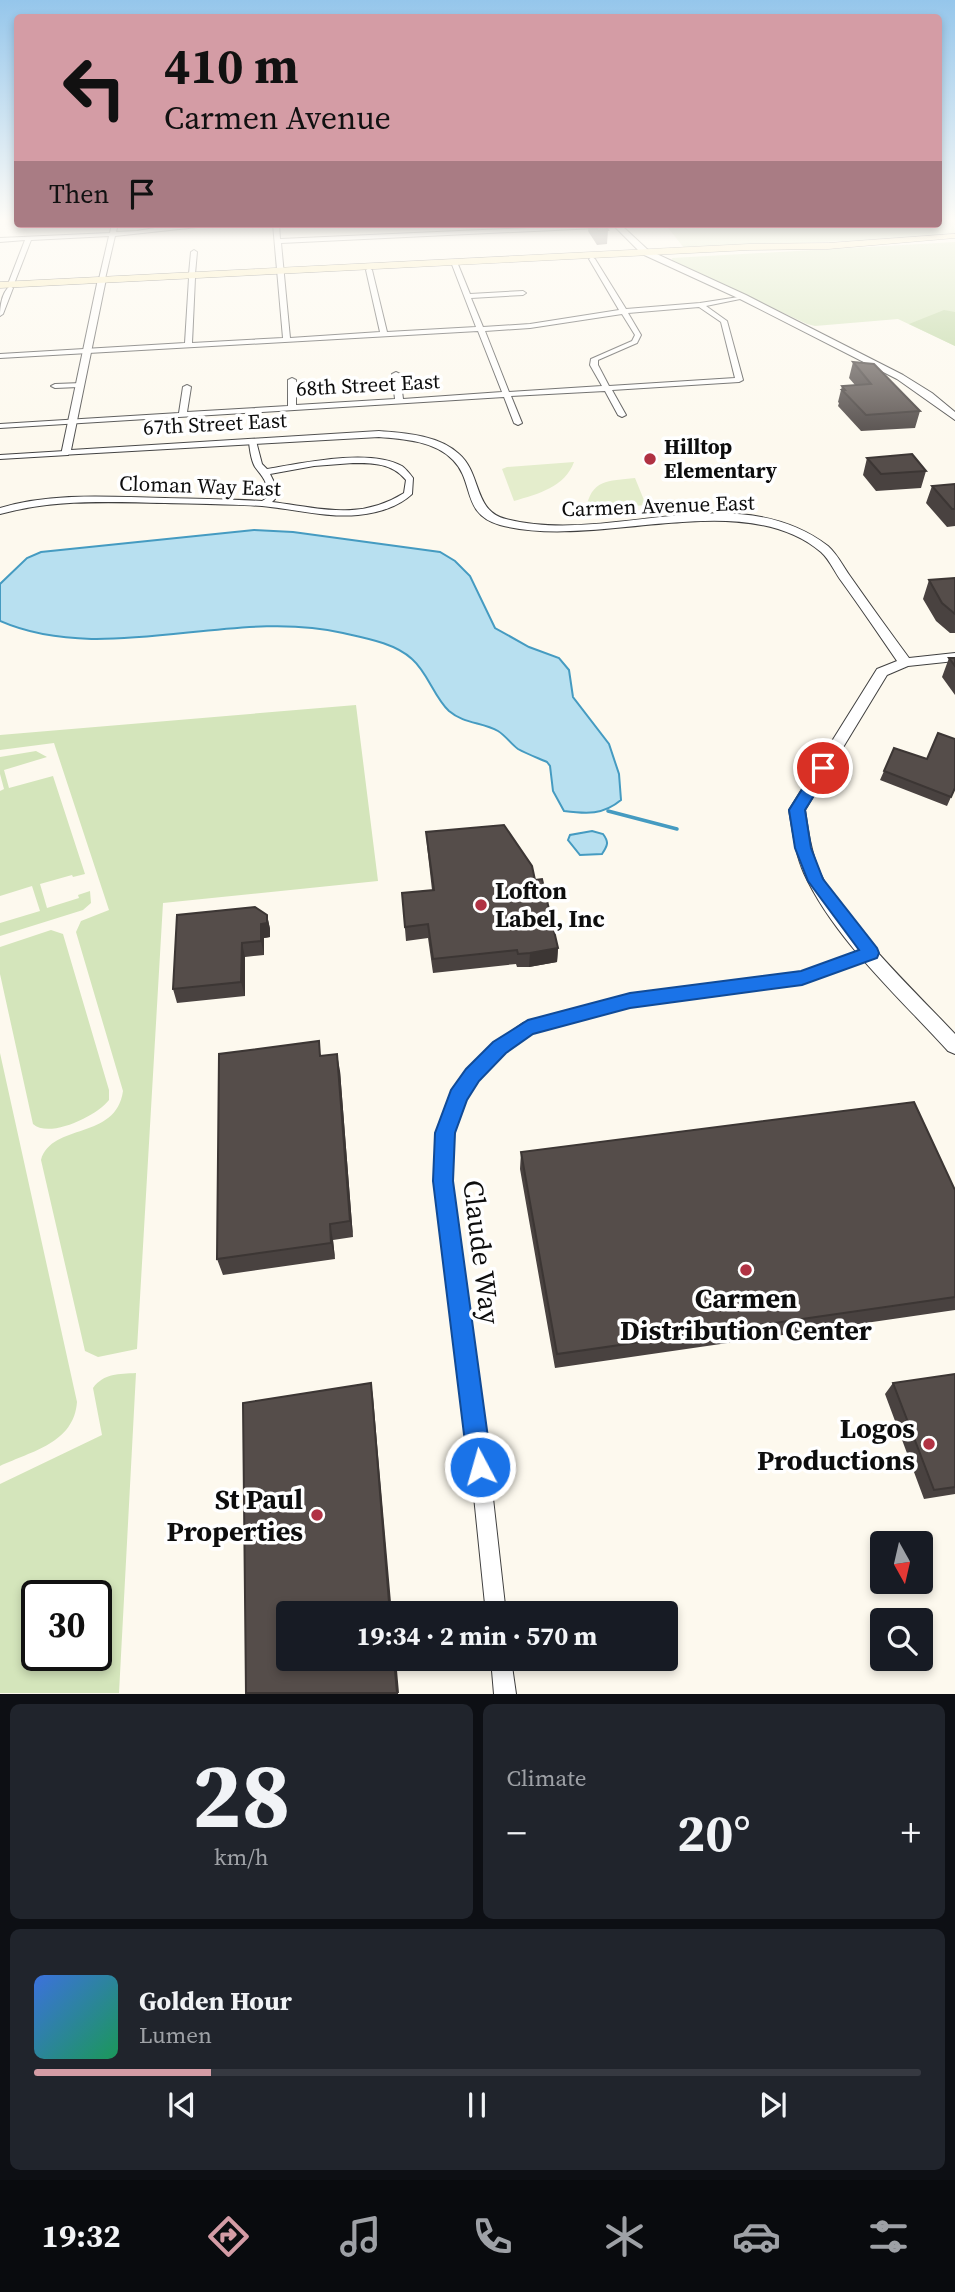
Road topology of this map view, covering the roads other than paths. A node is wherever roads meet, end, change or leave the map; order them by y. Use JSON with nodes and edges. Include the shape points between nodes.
{"nodes":[{"id":1,"x":98,"y":299,"type":"edge"},
{"id":2,"x":191,"y":299,"type":"edge"},
{"id":3,"x":283,"y":299,"type":"edge"},
{"id":4,"x":376,"y":299,"type":"edge"},
{"id":5,"x":468,"y":299,"type":"edge"},
{"id":6,"x":617,"y":299,"type":"edge"},
{"id":7,"x":733,"y":299,"type":"edge"},
{"id":8,"x":747,"y":299,"type":"edge"},
{"id":9,"x":700,"y":306,"type":"junction"},
{"id":10,"x":625,"y":311,"type":"junction"},
{"id":11,"x":481,"y":330,"type":"junction"},
{"id":12,"x":384,"y":335,"type":"junction"},
{"id":13,"x":287,"y":341,"type":"junction"},
{"id":14,"x":188,"y":346,"type":"junction"},
{"id":15,"x":87,"y":352,"type":"junction"},
{"id":16,"x":0,"y":356,"type":"edge"},
{"id":17,"x":396,"y":374,"type":"dead end"},
{"id":18,"x":292,"y":380,"type":"dead end"},
{"id":19,"x":79,"y":385,"type":"junction"},
{"id":20,"x":55,"y":386,"type":"dead end"},
{"id":21,"x":187,"y":387,"type":"dead end"},
{"id":22,"x":606,"y":388,"type":"junction"},
{"id":23,"x":506,"y":395,"type":"junction"},
{"id":24,"x":399,"y":401,"type":"junction"},
{"id":25,"x":292,"y":407,"type":"junction"},
{"id":26,"x":183,"y":414,"type":"junction"},
{"id":27,"x":622,"y":415,"type":"dead end"},
{"id":28,"x":955,"y":417,"type":"edge"},
{"id":29,"x":71,"y":422,"type":"junction"},
{"id":30,"x":518,"y":423,"type":"dead end"},
{"id":31,"x":0,"y":426,"type":"edge"},
{"id":32,"x":252,"y":441,"type":"junction"},
{"id":33,"x":432,"y":443,"type":"joint"},
{"id":34,"x":65,"y":453,"type":"junction"},
{"id":35,"x":0,"y":457,"type":"edge"},
{"id":36,"x":267,"y":472,"type":"junction"},
{"id":37,"x":263,"y":503,"type":"junction"},
{"id":38,"x":0,"y":511,"type":"edge"},
{"id":39,"x":955,"y":657,"type":"edge"},
{"id":40,"x":905,"y":662,"type":"junction"},
{"id":41,"x":870,"y":953,"type":"junction"},
{"id":42,"x":955,"y":1046,"type":"edge"},
{"id":43,"x":495,"y":1601,"type":"edge"},
{"id":44,"x":502,"y":1671,"type":"edge"},
{"id":45,"x":505,"y":1693,"type":"edge"}],
"edges":[{"from":1,"to":15,"type":"street"},
{"from":2,"to":14,"type":"street"},
{"from":3,"to":13,"type":"street"},
{"from":4,"to":12,"type":"street"},
{"from":5,"to":11,"type":"street"},
{"from":6,"to":10,"type":"street"},
{"from":7,"to":9,"type":"street"},
{"from":8,"to":28,"type":"street","via":[[900,377]]},
{"from":9,"to":10,"type":"street"},
{"from":9,"to":22,"type":"street","name":"68th Street East","via":[[724,321],[739,380]]},
{"from":10,"to":11,"type":"street"},
{"from":10,"to":22,"type":"street","via":[[638,335],[635,342],[595,359]]},
{"from":11,"to":12,"type":"street"},
{"from":11,"to":23,"type":"street"},
{"from":12,"to":13,"type":"street"},
{"from":13,"to":14,"type":"street"},
{"from":14,"to":15,"type":"street"},
{"from":15,"to":16,"type":"street"},
{"from":15,"to":19,"type":"street"},
{"from":17,"to":24,"type":"street"},
{"from":18,"to":25,"type":"street"},
{"from":19,"to":20,"type":"street"},
{"from":19,"to":29,"type":"street"},
{"from":21,"to":26,"type":"street"},
{"from":22,"to":23,"type":"street","name":"68th Street East"},
{"from":22,"to":27,"type":"street"},
{"from":23,"to":24,"type":"street","name":"68th Street East"},
{"from":23,"to":30,"type":"street"},
{"from":24,"to":25,"type":"street","name":"68th Street East"},
{"from":25,"to":26,"type":"street","name":"68th Street East"},
{"from":26,"to":29,"type":"street","name":"68th Street East"},
{"from":29,"to":31,"type":"street","name":"68th Street East"},
{"from":29,"to":34,"type":"street"},
{"from":32,"to":33,"type":"street","name":"67th Street East","via":[[380,434]]},
{"from":32,"to":34,"type":"street","name":"67th Street East"},
{"from":32,"to":36,"type":"street","via":[[258,466]]},
{"from":33,"to":40,"type":"street","name":"Carmen Avenue East","via":[[462,464],[477,507],[527,529],[747,519],[776,523],[802,534],[825,550]]},
{"from":34,"to":35,"type":"street","name":"67th Street East"},
{"from":36,"to":37,"type":"street","via":[[271,499]]},
{"from":36,"to":37,"type":"street","name":"Cloman Way East","via":[[314,463],[377,462],[399,468],[410,480],[408,494],[397,503],[367,513]]},
{"from":37,"to":38,"type":"street","name":"Cloman Way East","via":[[100,499]]},
{"from":39,"to":40,"type":"street"},
{"from":40,"to":41,"type":"street","via":[[882,673],[797,810],[803,848],[816,881]]},
{"from":41,"to":42,"type":"street"},
{"from":41,"to":43,"type":"street","name":"Claude Way","via":[[802,978],[630,1001],[528,1027],[499,1048],[458,1096],[445,1133],[443,1181]]},
{"from":44,"to":45,"type":"street"}]}
